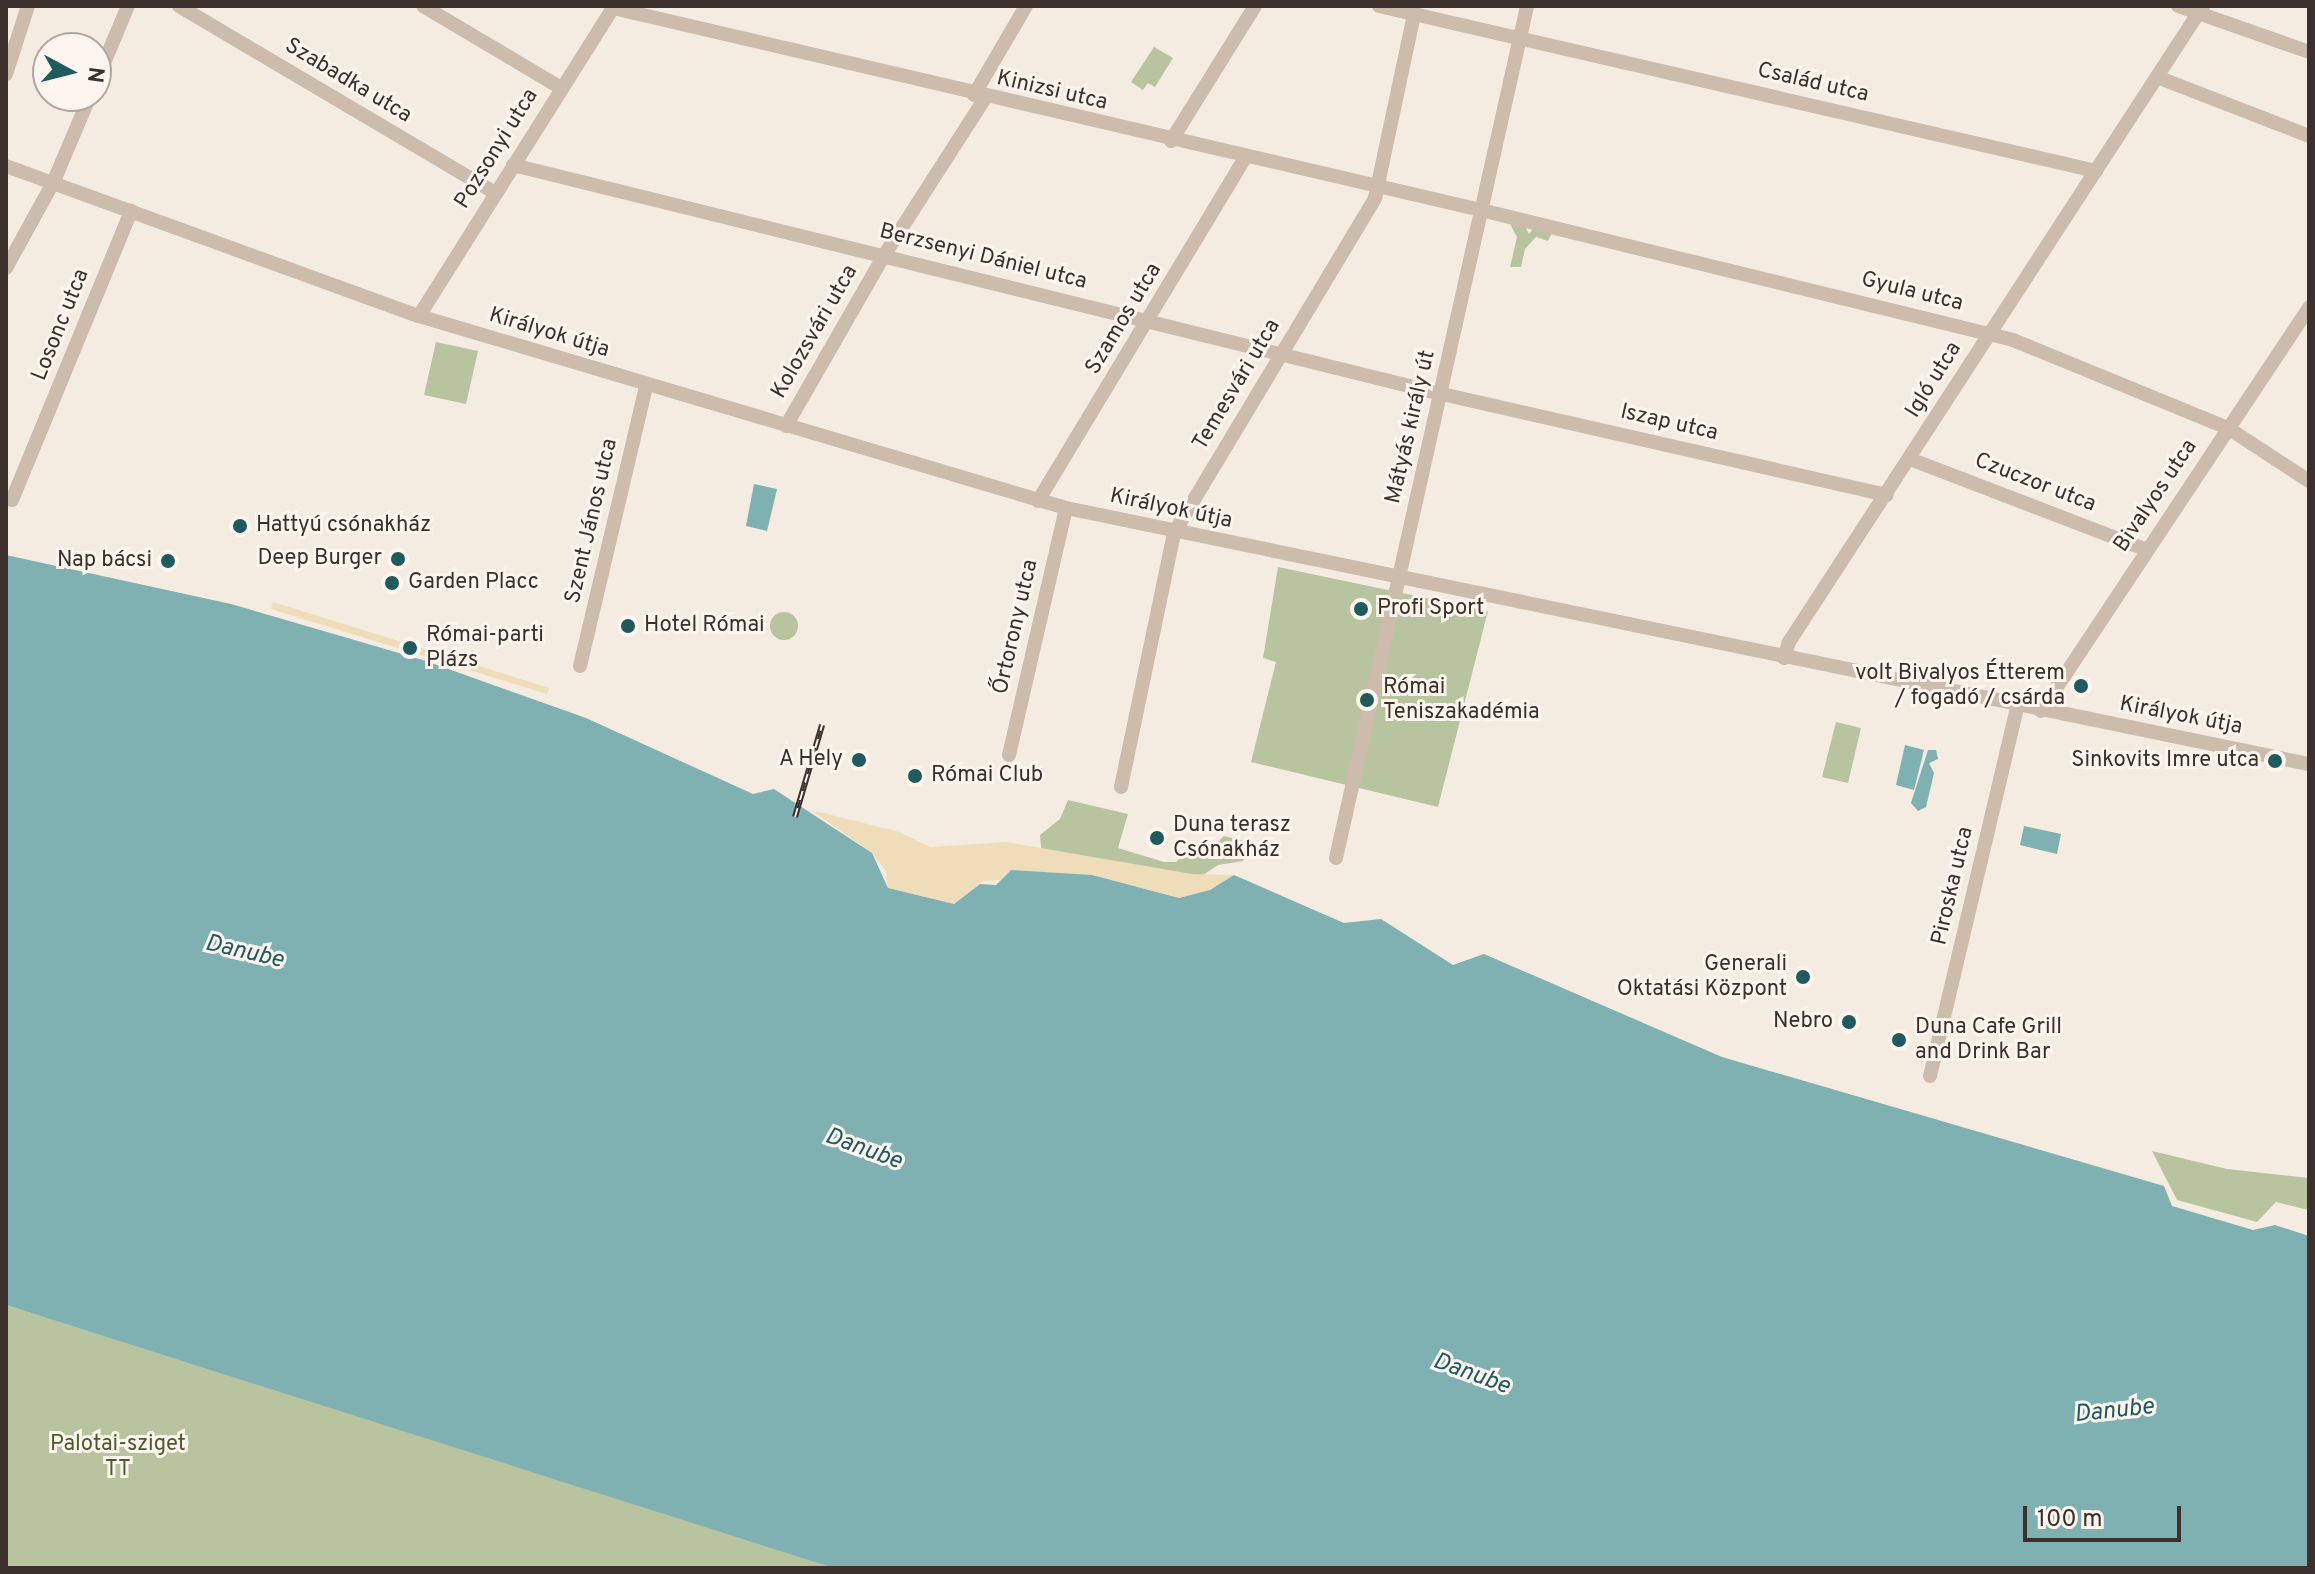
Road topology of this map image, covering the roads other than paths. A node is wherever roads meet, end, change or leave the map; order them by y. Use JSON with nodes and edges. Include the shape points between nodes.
{"nodes":[{"id":1,"x":28,"y":6,"type":"edge"},
{"id":2,"x":128,"y":6,"type":"edge"},
{"id":3,"x":179,"y":6,"type":"edge"},
{"id":4,"x":423,"y":6,"type":"edge"},
{"id":5,"x":1026,"y":6,"type":"edge"},
{"id":6,"x":1255,"y":6,"type":"edge"},
{"id":7,"x":1379,"y":6,"type":"edge"},
{"id":8,"x":1527,"y":6,"type":"edge"},
{"id":9,"x":2178,"y":6,"type":"edge"},
{"id":10,"x":614,"y":7,"type":"edge"},
{"id":11,"x":2202,"y":8,"type":"edge"},
{"id":12,"x":1414,"y":15,"type":"junction"},
{"id":13,"x":1520,"y":38,"type":"junction"},
{"id":14,"x":112,"y":44,"type":"edge"},
{"id":15,"x":2309,"y":52,"type":"edge"},
{"id":16,"x":6,"y":74,"type":"edge"},
{"id":17,"x":2157,"y":77,"type":"junction"},
{"id":18,"x":561,"y":88,"type":"junction"},
{"id":19,"x":979,"y":96,"type":"junction"},
{"id":20,"x":83,"y":112,"type":"edge"},
{"id":21,"x":2309,"y":136,"type":"edge"},
{"id":22,"x":1171,"y":141,"type":"junction"},
{"id":23,"x":1245,"y":158,"type":"junction"},
{"id":24,"x":513,"y":165,"type":"junction"},
{"id":25,"x":6,"y":166,"type":"edge"},
{"id":26,"x":2096,"y":171,"type":"junction"},
{"id":27,"x":53,"y":183,"type":"junction"},
{"id":28,"x":1377,"y":189,"type":"junction"},
{"id":29,"x":495,"y":193,"type":"junction"},
{"id":30,"x":1481,"y":210,"type":"junction"},
{"id":31,"x":131,"y":211,"type":"junction"},
{"id":32,"x":885,"y":254,"type":"junction"},
{"id":33,"x":6,"y":268,"type":"edge"},
{"id":34,"x":2309,"y":307,"type":"edge"},
{"id":35,"x":419,"y":316,"type":"junction"},
{"id":36,"x":1149,"y":322,"type":"junction"},
{"id":37,"x":1989,"y":333,"type":"junction"},
{"id":38,"x":1281,"y":354,"type":"junction"},
{"id":39,"x":646,"y":386,"type":"junction"},
{"id":40,"x":1442,"y":394,"type":"junction"},
{"id":41,"x":786,"y":426,"type":"junction"},
{"id":42,"x":2228,"y":428,"type":"junction"},
{"id":43,"x":1910,"y":459,"type":"junction"},
{"id":44,"x":2309,"y":481,"type":"edge"},
{"id":45,"x":1887,"y":495,"type":"junction"},
{"id":46,"x":12,"y":500,"type":"dead end"},
{"id":47,"x":1038,"y":501,"type":"junction"},
{"id":48,"x":1066,"y":508,"type":"junction"},
{"id":49,"x":1174,"y":533,"type":"junction"},
{"id":50,"x":2145,"y":549,"type":"junction"},
{"id":51,"x":1399,"y":579,"type":"junction"},
{"id":52,"x":1784,"y":658,"type":"junction"},
{"id":53,"x":580,"y":666,"type":"dead end"},
{"id":54,"x":2018,"y":705,"type":"junction"},
{"id":55,"x":2041,"y":711,"type":"junction"},
{"id":56,"x":1009,"y":755,"type":"dead end"},
{"id":57,"x":2309,"y":764,"type":"edge"},
{"id":58,"x":1121,"y":787,"type":"dead end"},
{"id":59,"x":1336,"y":858,"type":"dead end"},
{"id":60,"x":1930,"y":1076,"type":"dead end"}],
"edges":[{"from":1,"to":16,"type":"street"},
{"from":2,"to":14,"type":"street"},
{"from":3,"to":29,"type":"street","name":"Szabadka utca"},
{"from":4,"to":18,"type":"street"},
{"from":5,"to":19,"type":"street","name":"Kolozsvári utca"},
{"from":6,"to":22,"type":"street"},
{"from":7,"to":12,"type":"street","name":"Család utca"},
{"from":8,"to":13,"type":"street","name":"Mátyás király út"},
{"from":9,"to":11,"type":"street"},
{"from":10,"to":18,"type":"street","name":"Pozsonyi utca"},
{"from":10,"to":19,"type":"street","name":"Kinizsi utca"},
{"from":11,"to":15,"type":"street"},
{"from":11,"to":17,"type":"street","name":"Igló utca"},
{"from":12,"to":13,"type":"street","name":"Család utca"},
{"from":12,"to":28,"type":"street","name":"Temesvári utca"},
{"from":13,"to":26,"type":"street","name":"Család utca"},
{"from":13,"to":30,"type":"street","name":"Mátyás király út"},
{"from":17,"to":21,"type":"street"},
{"from":17,"to":26,"type":"street","name":"Igló utca"},
{"from":18,"to":24,"type":"street","name":"Pozsonyi utca"},
{"from":19,"to":22,"type":"street","name":"Kinizsi utca"},
{"from":19,"to":32,"type":"street","name":"Kolozsvári utca"},
{"from":20,"to":27,"type":"street"},
{"from":22,"to":23,"type":"street","name":"Kinizsi utca"},
{"from":23,"to":28,"type":"street","name":"Kinizsi utca"},
{"from":23,"to":36,"type":"street","name":"Szamos utca"},
{"from":24,"to":29,"type":"street","name":"Pozsonyi utca"},
{"from":24,"to":32,"type":"street","name":"Berzsenyi Dániel utca"},
{"from":25,"to":27,"type":"street","name":"Királyok útja"},
{"from":26,"to":37,"type":"street","name":"Igló utca"},
{"from":27,"to":31,"type":"street","name":"Királyok útja"},
{"from":27,"to":33,"type":"street"},
{"from":28,"to":30,"type":"street","name":"Kinizsi utca"},
{"from":28,"to":38,"type":"street","name":"Temesvári utca"},
{"from":29,"to":35,"type":"street","name":"Pozsonyi utca"},
{"from":30,"to":37,"type":"street","name":"Gyula utca"},
{"from":30,"to":40,"type":"street","name":"Mátyás király út"},
{"from":31,"to":35,"type":"street","name":"Királyok útja"},
{"from":31,"to":46,"type":"street","name":"Losonc utca"},
{"from":32,"to":36,"type":"street","name":"Berzsenyi Dániel utca"},
{"from":32,"to":41,"type":"street","name":"Kolozsvári utca"},
{"from":34,"to":42,"type":"street","name":"Bivalyos utca"},
{"from":35,"to":39,"type":"street","name":"Királyok útja"},
{"from":36,"to":38,"type":"street","name":"Berzsenyi Dániel utca"},
{"from":36,"to":47,"type":"street","name":"Szamos utca"},
{"from":37,"to":42,"type":"street","name":"Gyula utca"},
{"from":37,"to":43,"type":"street","name":"Igló utca"},
{"from":38,"to":40,"type":"street","name":"Berzsenyi Dániel utca"},
{"from":38,"to":49,"type":"street","name":"Temesvári utca"},
{"from":39,"to":41,"type":"street","name":"Királyok útja"},
{"from":39,"to":53,"type":"street","name":"Szent János utca"},
{"from":40,"to":45,"type":"street","name":"Iszap utca"},
{"from":40,"to":51,"type":"street","name":"Mátyás király út"},
{"from":41,"to":47,"type":"street","name":"Királyok útja"},
{"from":42,"to":44,"type":"street","name":"Gyula utca"},
{"from":42,"to":50,"type":"street","name":"Bivalyos utca"},
{"from":43,"to":45,"type":"street","name":"Igló utca"},
{"from":43,"to":50,"type":"street","name":"Czuczor utca"},
{"from":45,"to":52,"type":"street","name":"Igló utca","via":[[1789,642]]},
{"from":47,"to":48,"type":"street","name":"Királyok útja"},
{"from":48,"to":49,"type":"street","name":"Királyok útja"},
{"from":48,"to":56,"type":"street","name":"Őrtorony utca"},
{"from":49,"to":51,"type":"street","name":"Királyok útja"},
{"from":49,"to":58,"type":"street","name":"Temesvári utca"},
{"from":50,"to":55,"type":"street","name":"Bivalyos utca"},
{"from":51,"to":52,"type":"street","name":"Királyok útja"},
{"from":51,"to":59,"type":"street","name":"Mátyás király út"},
{"from":52,"to":54,"type":"street","name":"Királyok útja"},
{"from":54,"to":55,"type":"street","name":"Királyok útja"},
{"from":54,"to":60,"type":"street","name":"Piroska utca"},
{"from":55,"to":57,"type":"street","name":"Királyok útja"}]}
